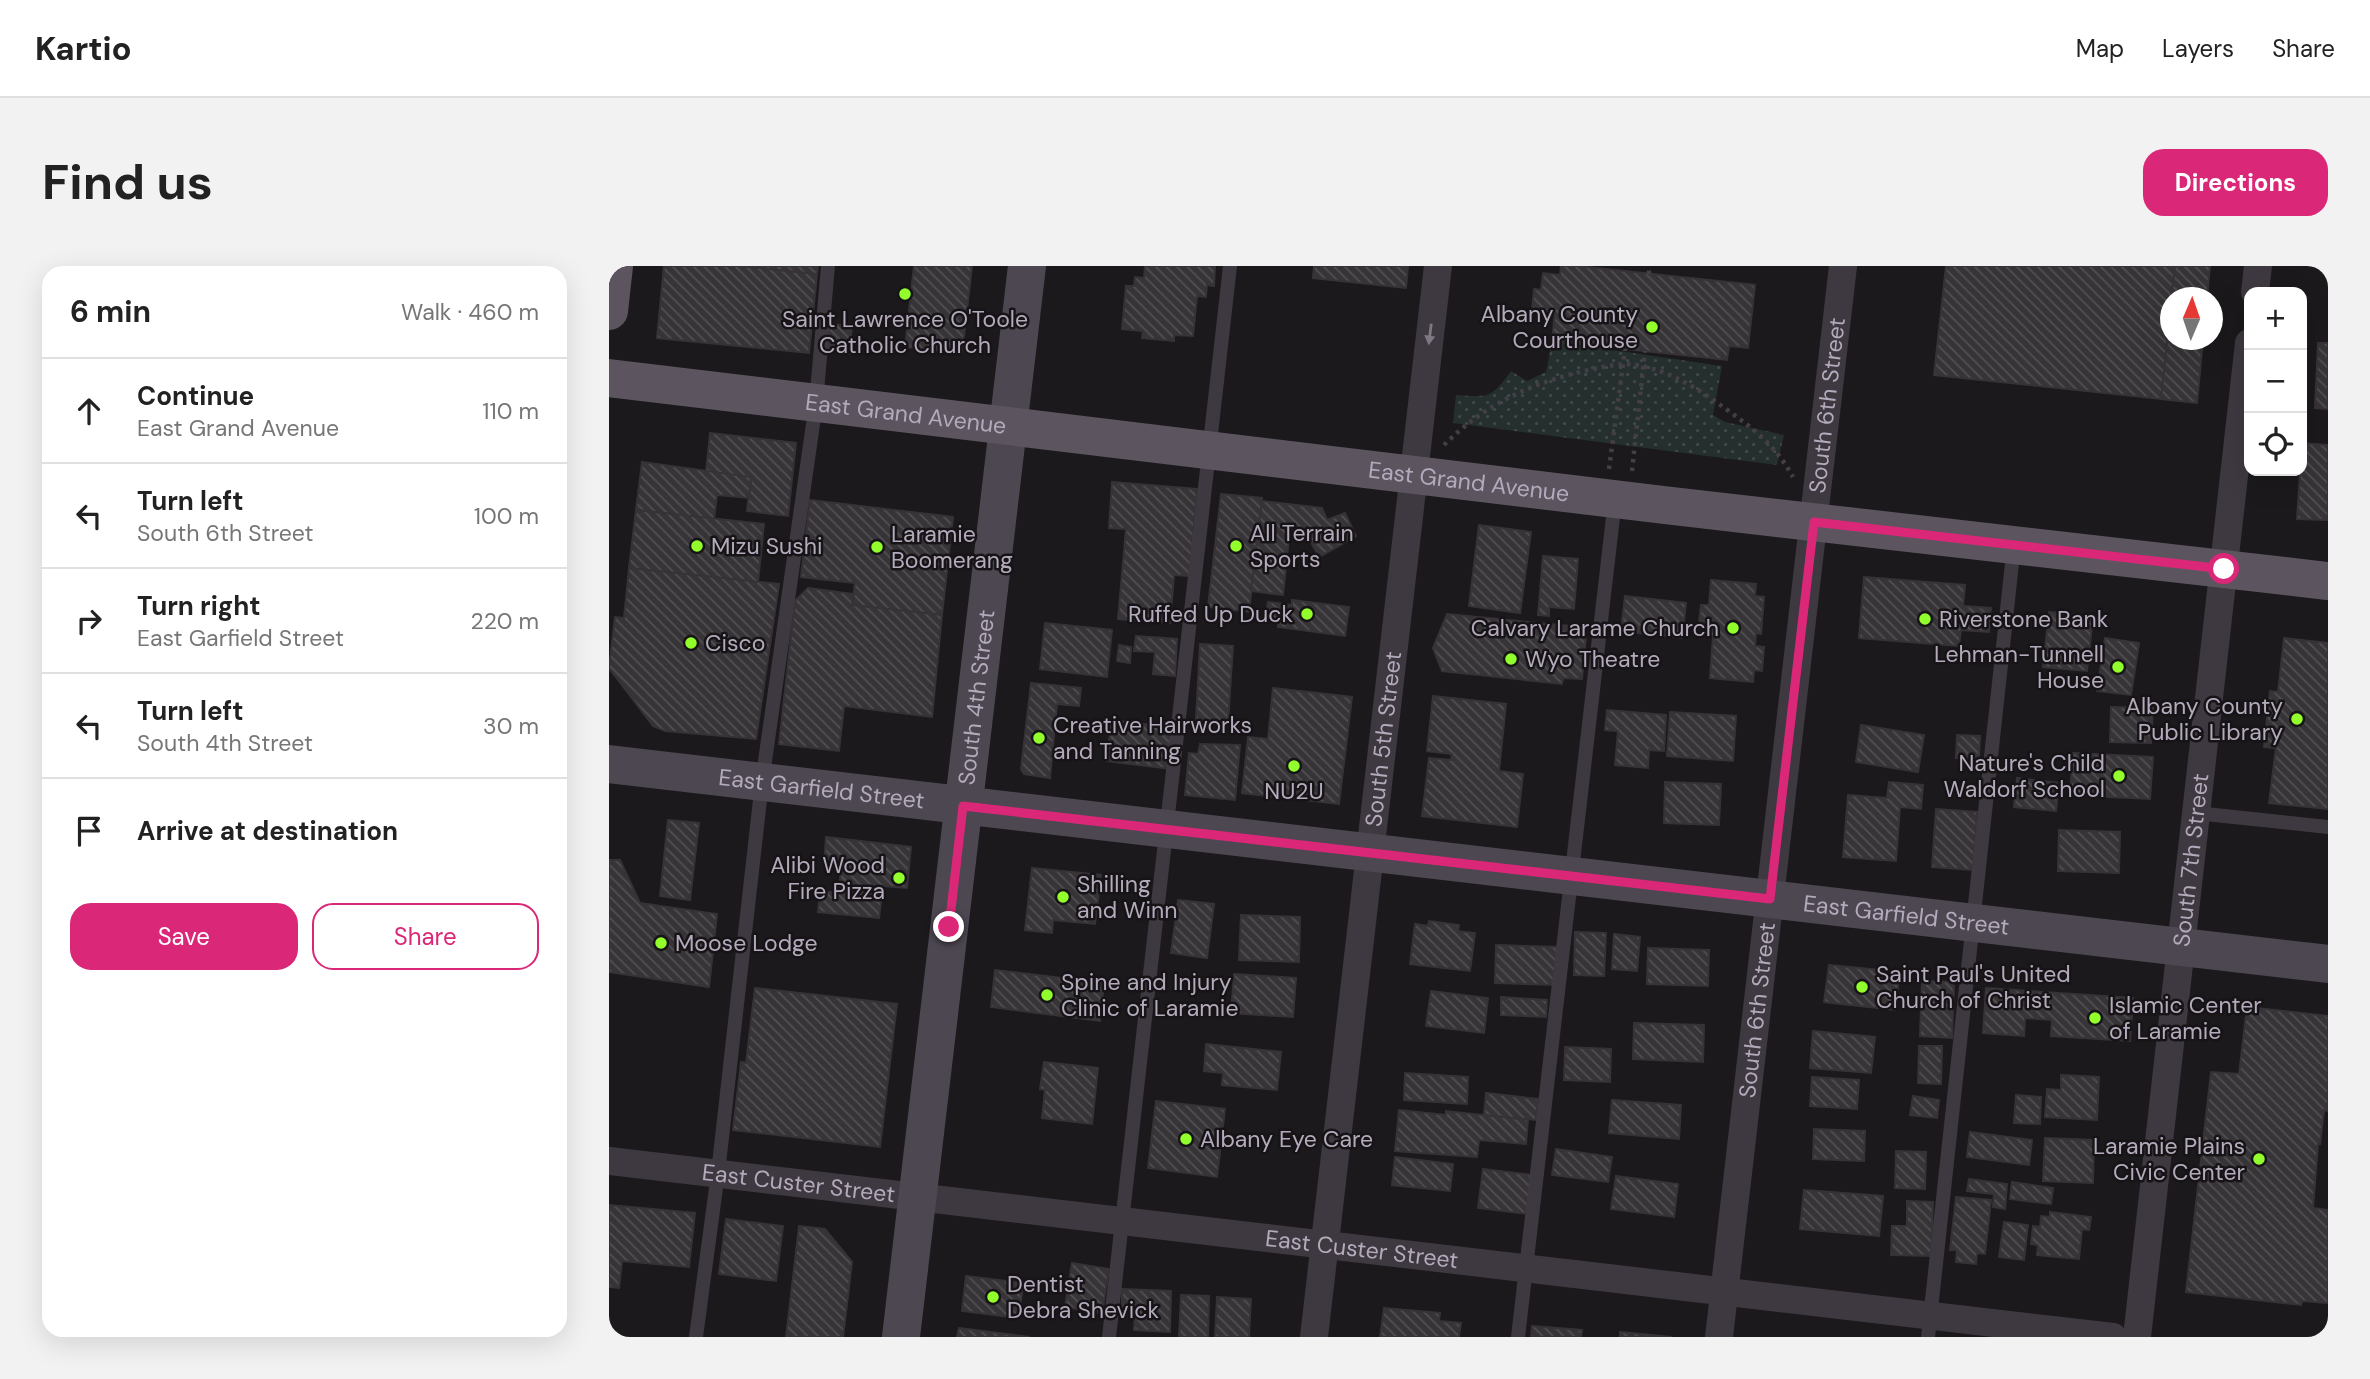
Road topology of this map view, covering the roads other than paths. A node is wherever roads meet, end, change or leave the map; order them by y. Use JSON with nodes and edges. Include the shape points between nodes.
{"nodes":[{"id":1,"x":614,"y":266,"type":"edge"},
{"id":2,"x":828,"y":266,"type":"edge"},
{"id":3,"x":1027,"y":266,"type":"edge"},
{"id":4,"x":1230,"y":266,"type":"edge"},
{"id":5,"x":1438,"y":266,"type":"edge"},
{"id":6,"x":1843,"y":266,"type":"edge"},
{"id":7,"x":2258,"y":266,"type":"edge"},
{"id":8,"x":2256,"y":287,"type":"edge"},
{"id":9,"x":609,"y":310,"type":"edge"},
{"id":10,"x":2248,"y":350,"type":"edge"},
{"id":11,"x":609,"y":379,"type":"edge"},
{"id":12,"x":816,"y":403,"type":"junction"},
{"id":13,"x":1008,"y":425,"type":"junction"},
{"id":14,"x":1208,"y":450,"type":"junction"},
{"id":15,"x":1414,"y":475,"type":"junction"},
{"id":16,"x":1616,"y":499,"type":"junction"},
{"id":17,"x":1814,"y":522,"type":"junction"},
{"id":18,"x":2014,"y":545,"type":"junction"},
{"id":19,"x":2224,"y":569,"type":"junction"},
{"id":20,"x":2328,"y":581,"type":"edge"},
{"id":21,"x":609,"y":764,"type":"edge"},
{"id":22,"x":762,"y":782,"type":"junction"},
{"id":23,"x":963,"y":806,"type":"junction"},
{"id":24,"x":2196,"y":813,"type":"junction"},
{"id":25,"x":2328,"y":827,"type":"edge"},
{"id":26,"x":1167,"y":829,"type":"junction"},
{"id":27,"x":1370,"y":853,"type":"junction"},
{"id":28,"x":1571,"y":876,"type":"junction"},
{"id":29,"x":1770,"y":899,"type":"junction"},
{"id":30,"x":1972,"y":923,"type":"junction"},
{"id":31,"x":2181,"y":947,"type":"junction"},
{"id":32,"x":2328,"y":964,"type":"edge"},
{"id":33,"x":609,"y":1161,"type":"edge"},
{"id":34,"x":718,"y":1173,"type":"junction"},
{"id":35,"x":918,"y":1197,"type":"junction"},
{"id":36,"x":1123,"y":1221,"type":"junction"},
{"id":37,"x":1325,"y":1245,"type":"junction"},
{"id":38,"x":1526,"y":1268,"type":"junction"},
{"id":39,"x":1724,"y":1292,"type":"junction"},
{"id":40,"x":1930,"y":1326,"type":"edge"},
{"id":41,"x":696,"y":1337,"type":"edge"},
{"id":42,"x":901,"y":1337,"type":"edge"},
{"id":43,"x":1109,"y":1337,"type":"edge"},
{"id":44,"x":1314,"y":1337,"type":"edge"},
{"id":45,"x":1518,"y":1337,"type":"edge"},
{"id":46,"x":1719,"y":1337,"type":"edge"},
{"id":47,"x":2113,"y":1337,"type":"edge"},
{"id":48,"x":2137,"y":1337,"type":"edge"}],
"edges":[{"from":1,"to":9,"type":"main road"},
{"from":2,"to":12,"type":"lane"},
{"from":3,"to":13,"type":"street","name":"South 4th Street"},
{"from":4,"to":14,"type":"lane"},
{"from":5,"to":15,"type":"street","name":"South 5th Street","one_way":true},
{"from":6,"to":17,"type":"street","name":"South 6th Street"},
{"from":7,"to":8,"type":"street"},
{"from":10,"to":19,"type":"street","name":"South 7th Street"},
{"from":11,"to":12,"type":"main road","name":"East Grand Avenue"},
{"from":12,"to":13,"type":"main road","name":"East Grand Avenue"},
{"from":12,"to":22,"type":"lane"},
{"from":13,"to":14,"type":"main road","name":"East Grand Avenue"},
{"from":13,"to":23,"type":"street","name":"South 4th Street"},
{"from":14,"to":15,"type":"main road","name":"East Grand Avenue"},
{"from":14,"to":26,"type":"lane"},
{"from":15,"to":16,"type":"main road","name":"East Grand Avenue"},
{"from":15,"to":27,"type":"street","name":"South 5th Street"},
{"from":16,"to":17,"type":"main road","name":"East Grand Avenue"},
{"from":16,"to":28,"type":"lane"},
{"from":17,"to":18,"type":"main road","name":"East Grand Avenue"},
{"from":17,"to":29,"type":"street","name":"South 6th Street"},
{"from":18,"to":19,"type":"main road","name":"East Grand Avenue"},
{"from":18,"to":30,"type":"lane"},
{"from":19,"to":20,"type":"main road","name":"East Grand Avenue"},
{"from":19,"to":24,"type":"street","name":"South 7th Street"},
{"from":21,"to":22,"type":"street","name":"East Garfield Street"},
{"from":22,"to":23,"type":"street","name":"East Garfield Street"},
{"from":22,"to":34,"type":"lane"},
{"from":23,"to":26,"type":"street","name":"East Garfield Street"},
{"from":23,"to":35,"type":"street","name":"South 4th Street"},
{"from":24,"to":25,"type":"lane"},
{"from":24,"to":31,"type":"street","name":"South 7th Street"},
{"from":26,"to":27,"type":"street","name":"East Garfield Street"},
{"from":26,"to":36,"type":"lane"},
{"from":27,"to":28,"type":"street","name":"East Garfield Street"},
{"from":27,"to":37,"type":"street","name":"South 5th Street"},
{"from":28,"to":29,"type":"street","name":"East Garfield Street"},
{"from":28,"to":38,"type":"lane"},
{"from":29,"to":30,"type":"street","name":"East Garfield Street"},
{"from":29,"to":39,"type":"street","name":"South 6th Street"},
{"from":30,"to":31,"type":"street","name":"East Garfield Street"},
{"from":30,"to":40,"type":"lane"},
{"from":31,"to":32,"type":"street","name":"East Garfield Street"},
{"from":31,"to":48,"type":"street","name":"South 7th Street"},
{"from":33,"to":34,"type":"street","name":"East Custer Street"},
{"from":34,"to":35,"type":"street","name":"East Custer Street"},
{"from":34,"to":41,"type":"lane"},
{"from":35,"to":36,"type":"street","name":"East Custer Street"},
{"from":35,"to":42,"type":"street","name":"South 4th Street"},
{"from":36,"to":37,"type":"street","name":"East Custer Street"},
{"from":36,"to":43,"type":"lane"},
{"from":37,"to":38,"type":"street","name":"East Custer Street"},
{"from":37,"to":44,"type":"street","name":"South 5th Street"},
{"from":38,"to":39,"type":"street","name":"East Custer Street"},
{"from":38,"to":45,"type":"lane"},
{"from":39,"to":40,"type":"street","name":"East Custer Street"},
{"from":39,"to":46,"type":"street","name":"South 6th Street"},
{"from":40,"to":47,"type":"street","name":"East Custer Street"}]}
